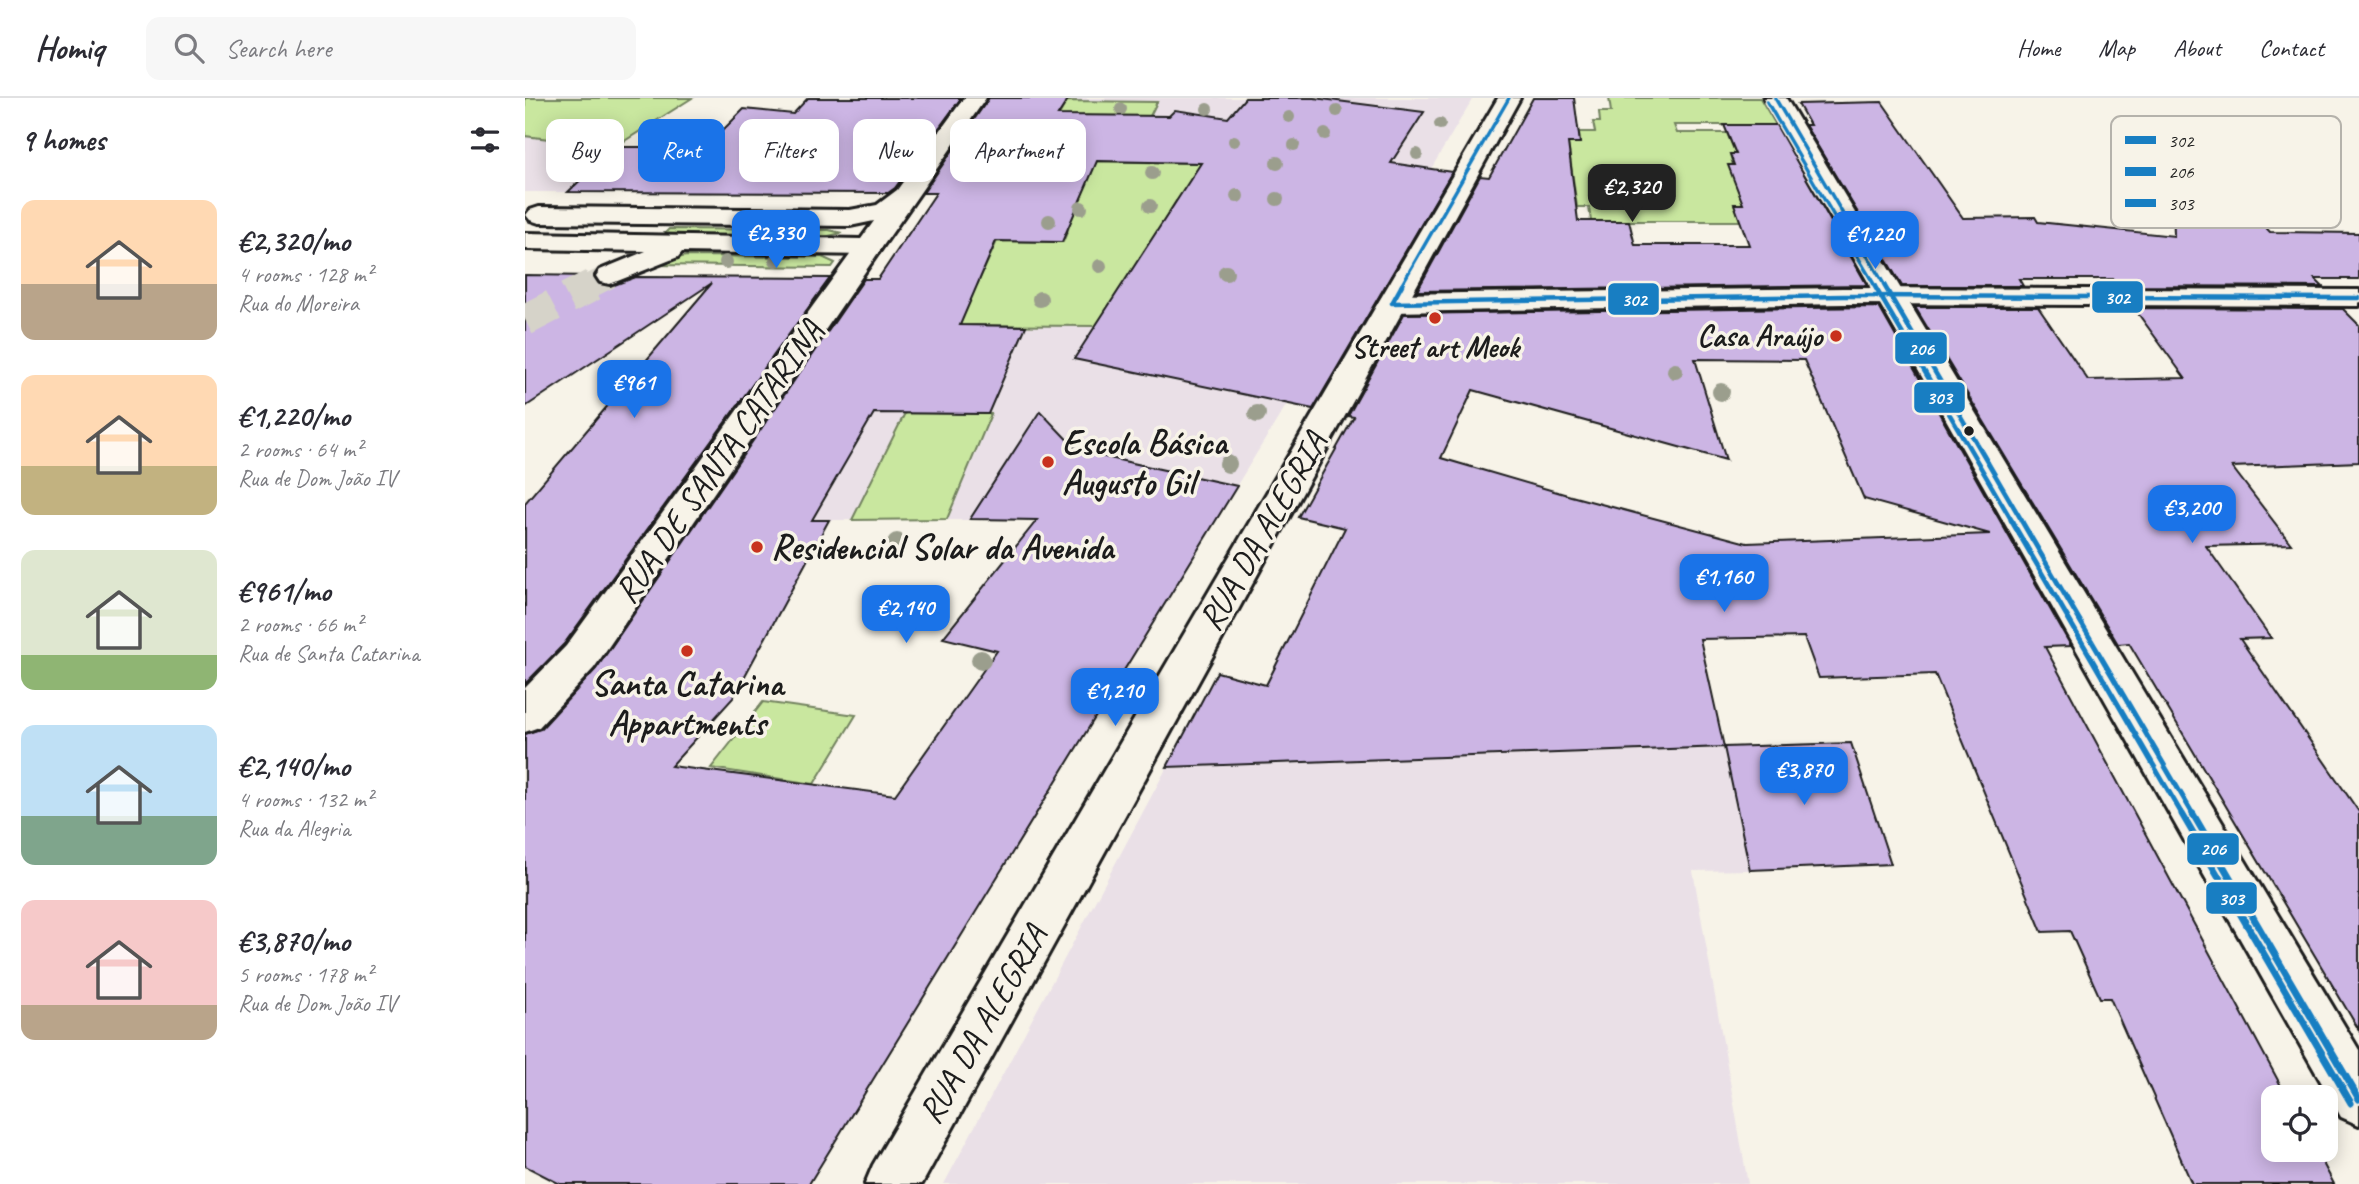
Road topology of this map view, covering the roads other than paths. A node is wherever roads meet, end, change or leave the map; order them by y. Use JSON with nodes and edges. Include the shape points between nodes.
{"nodes":[{"id":1,"x":975,"y":98,"type":"edge"},
{"id":2,"x":1509,"y":98,"type":"edge"},
{"id":3,"x":1775,"y":98,"type":"edge"},
{"id":4,"x":911,"y":190,"type":"junction"},
{"id":5,"x":525,"y":215,"type":"edge"},
{"id":6,"x":610,"y":216,"type":"junction"},
{"id":7,"x":525,"y":241,"type":"edge"},
{"id":8,"x":612,"y":243,"type":"junction"},
{"id":9,"x":683,"y":246,"type":"junction"},
{"id":10,"x":869,"y":247,"type":"junction"},
{"id":11,"x":582,"y":276,"type":"tunnel mouth"},
{"id":12,"x":610,"y":276,"type":"tunnel mouth"},
{"id":13,"x":1889,"y":296,"type":"junction"},
{"id":14,"x":2359,"y":298,"type":"edge"},
{"id":15,"x":1392,"y":303,"type":"junction"},
{"id":16,"x":525,"y":715,"type":"edge"},
{"id":17,"x":2359,"y":1099,"type":"edge"},
{"id":18,"x":892,"y":1184,"type":"edge"}],
"edges":[{"from":1,"to":4,"type":"street","name":"RUA DE SANTA CATARINA"},
{"from":2,"to":15,"type":"street","name":"RUA DA ALEGRIA"},
{"from":3,"to":13,"type":"street"},
{"from":4,"to":6,"type":"street","via":[[885,211],[850,218]]},
{"from":4,"to":10,"type":"street","name":"RUA DE SANTA CATARINA"},
{"from":5,"to":6,"type":"street"},
{"from":6,"to":8,"type":"street"},
{"from":7,"to":8,"type":"street"},
{"from":8,"to":9,"type":"street"},
{"from":8,"to":11,"type":"street"},
{"from":9,"to":10,"type":"street"},
{"from":9,"to":12,"type":"street"},
{"from":10,"to":16,"type":"street","name":"RUA DE SANTA CATARINA","via":[[580,657]]},
{"from":13,"to":14,"type":"street"},
{"from":13,"to":15,"type":"street"},
{"from":13,"to":17,"type":"street"},
{"from":15,"to":18,"type":"street","name":"RUA DA ALEGRIA"}]}
